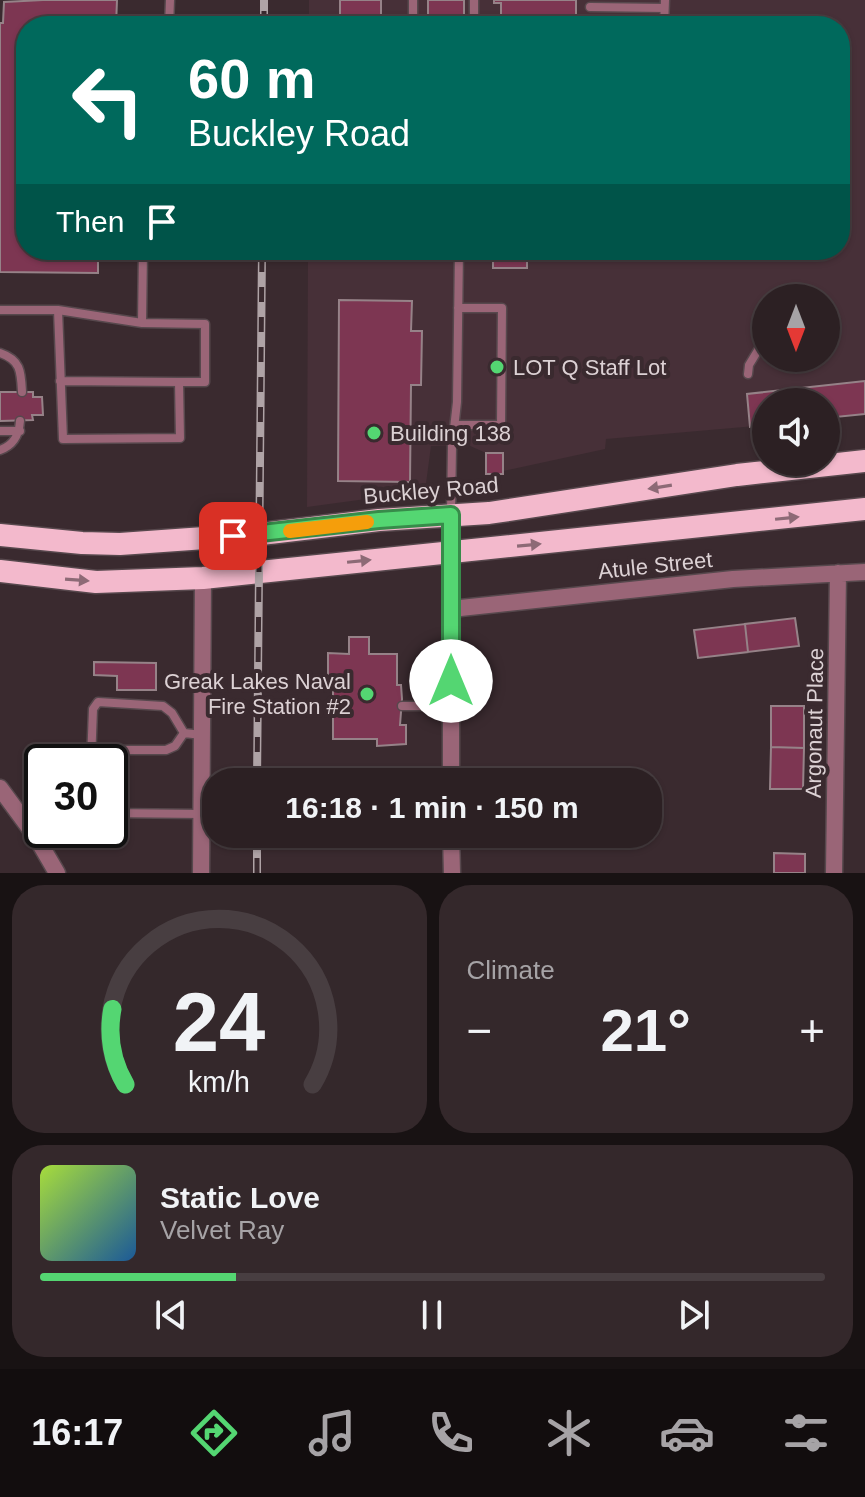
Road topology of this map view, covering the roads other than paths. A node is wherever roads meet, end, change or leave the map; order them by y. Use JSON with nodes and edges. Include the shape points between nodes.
{"nodes":[{"id":1,"x":664,"y":4,"type":"edge"},
{"id":2,"x":590,"y":7,"type":"dead end"},
{"id":3,"x":143,"y":260,"type":"edge"},
{"id":4,"x":459,"y":260,"type":"edge"},
{"id":5,"x":458,"y":308,"type":"junction"},
{"id":6,"x":0,"y":310,"type":"edge"},
{"id":7,"x":58,"y":310,"type":"junction"},
{"id":8,"x":142,"y":323,"type":"junction"},
{"id":9,"x":0,"y":353,"type":"edge"},
{"id":10,"x":752,"y":360,"type":"edge"},
{"id":11,"x":748,"y":374,"type":"dead end"},
{"id":12,"x":60,"y":381,"type":"junction"},
{"id":13,"x":179,"y":382,"type":"junction"},
{"id":14,"x":22,"y":392,"type":"dead end"},
{"id":15,"x":20,"y":421,"type":"dead end"},
{"id":16,"x":455,"y":425,"type":"junction"},
{"id":17,"x":0,"y":431,"type":"edge"},
{"id":18,"x":20,"y":431,"type":"junction"},
{"id":19,"x":0,"y":450,"type":"edge"},
{"id":20,"x":865,"y":461,"type":"edge"},
{"id":21,"x":865,"y":509,"type":"edge"},
{"id":22,"x":451,"y":515,"type":"junction"},
{"id":23,"x":0,"y":535,"type":"edge"},
{"id":24,"x":451,"y":551,"type":"junction"},
{"id":25,"x":0,"y":571,"type":"edge"},
{"id":26,"x":865,"y":572,"type":"edge"},
{"id":27,"x":838,"y":573,"type":"junction"},
{"id":28,"x":203,"y":578,"type":"junction"},
{"id":29,"x":451,"y":609,"type":"junction"},
{"id":30,"x":402,"y":706,"type":"dead end"},
{"id":31,"x":451,"y":706,"type":"junction"},
{"id":32,"x":184,"y":733,"type":"junction"},
{"id":33,"x":202,"y":735,"type":"junction"},
{"id":34,"x":91,"y":744,"type":"edge"},
{"id":35,"x":128,"y":750,"type":"edge"},
{"id":36,"x":202,"y":768,"type":"edge"},
{"id":37,"x":451,"y":768,"type":"edge"},
{"id":38,"x":0,"y":788,"type":"edge"},
{"id":39,"x":128,"y":813,"type":"edge"},
{"id":40,"x":202,"y":814,"type":"joint"},
{"id":41,"x":451,"y":848,"type":"edge"},
{"id":42,"x":55,"y":873,"type":"edge"},
{"id":43,"x":201,"y":873,"type":"edge"},
{"id":44,"x":452,"y":873,"type":"edge"},
{"id":45,"x":834,"y":873,"type":"edge"}],
"edges":[{"from":1,"to":2,"type":"lane"},
{"from":3,"to":8,"type":"lane"},
{"from":4,"to":5,"type":"lane"},
{"from":5,"to":16,"type":"lane"},
{"from":5,"to":16,"type":"lane","via":[[502,308],[501,425]]},
{"from":6,"to":7,"type":"lane"},
{"from":7,"to":8,"type":"lane"},
{"from":7,"to":12,"type":"lane"},
{"from":8,"to":13,"type":"lane","via":[[205,324],[205,382]]},
{"from":9,"to":14,"type":"lane","via":[[21,368]]},
{"from":10,"to":11,"type":"lane"},
{"from":12,"to":13,"type":"lane"},
{"from":12,"to":13,"type":"lane","via":[[63,439],[180,438]]},
{"from":15,"to":18,"type":"lane"},
{"from":16,"to":22,"type":"lane"},
{"from":17,"to":18,"type":"lane"},
{"from":18,"to":19,"type":"lane"},
{"from":20,"to":22,"type":"highway","name":"Buckley Road","one_way":true},
{"from":24,"to":21,"type":"highway","one_way":true},
{"from":22,"to":23,"type":"highway","name":"Buckley Road","via":[[120,544]]},
{"from":22,"to":24,"type":"street"},
{"from":28,"to":24,"type":"highway","one_way":true},
{"from":24,"to":29,"type":"street"},
{"from":25,"to":28,"type":"highway","one_way":true,"via":[[96,582]]},
{"from":26,"to":27,"type":"street","name":"Atule Street"},
{"from":27,"to":29,"type":"street","name":"Atule Street"},
{"from":27,"to":45,"type":"street","name":"Argonaut Place"},
{"from":28,"to":33,"type":"street"},
{"from":29,"to":31,"type":"street"},
{"from":30,"to":31,"type":"lane"},
{"from":31,"to":37,"type":"street"},
{"from":32,"to":33,"type":"lane"},
{"from":32,"to":34,"type":"lane","via":[[163,706],[98,702]]},
{"from":32,"to":35,"type":"lane","via":[[166,750]]},
{"from":33,"to":36,"type":"street"},
{"from":38,"to":42,"type":"street"},
{"from":39,"to":40,"type":"lane"},
{"from":40,"to":43,"type":"street"},
{"from":41,"to":44,"type":"street"}]}
